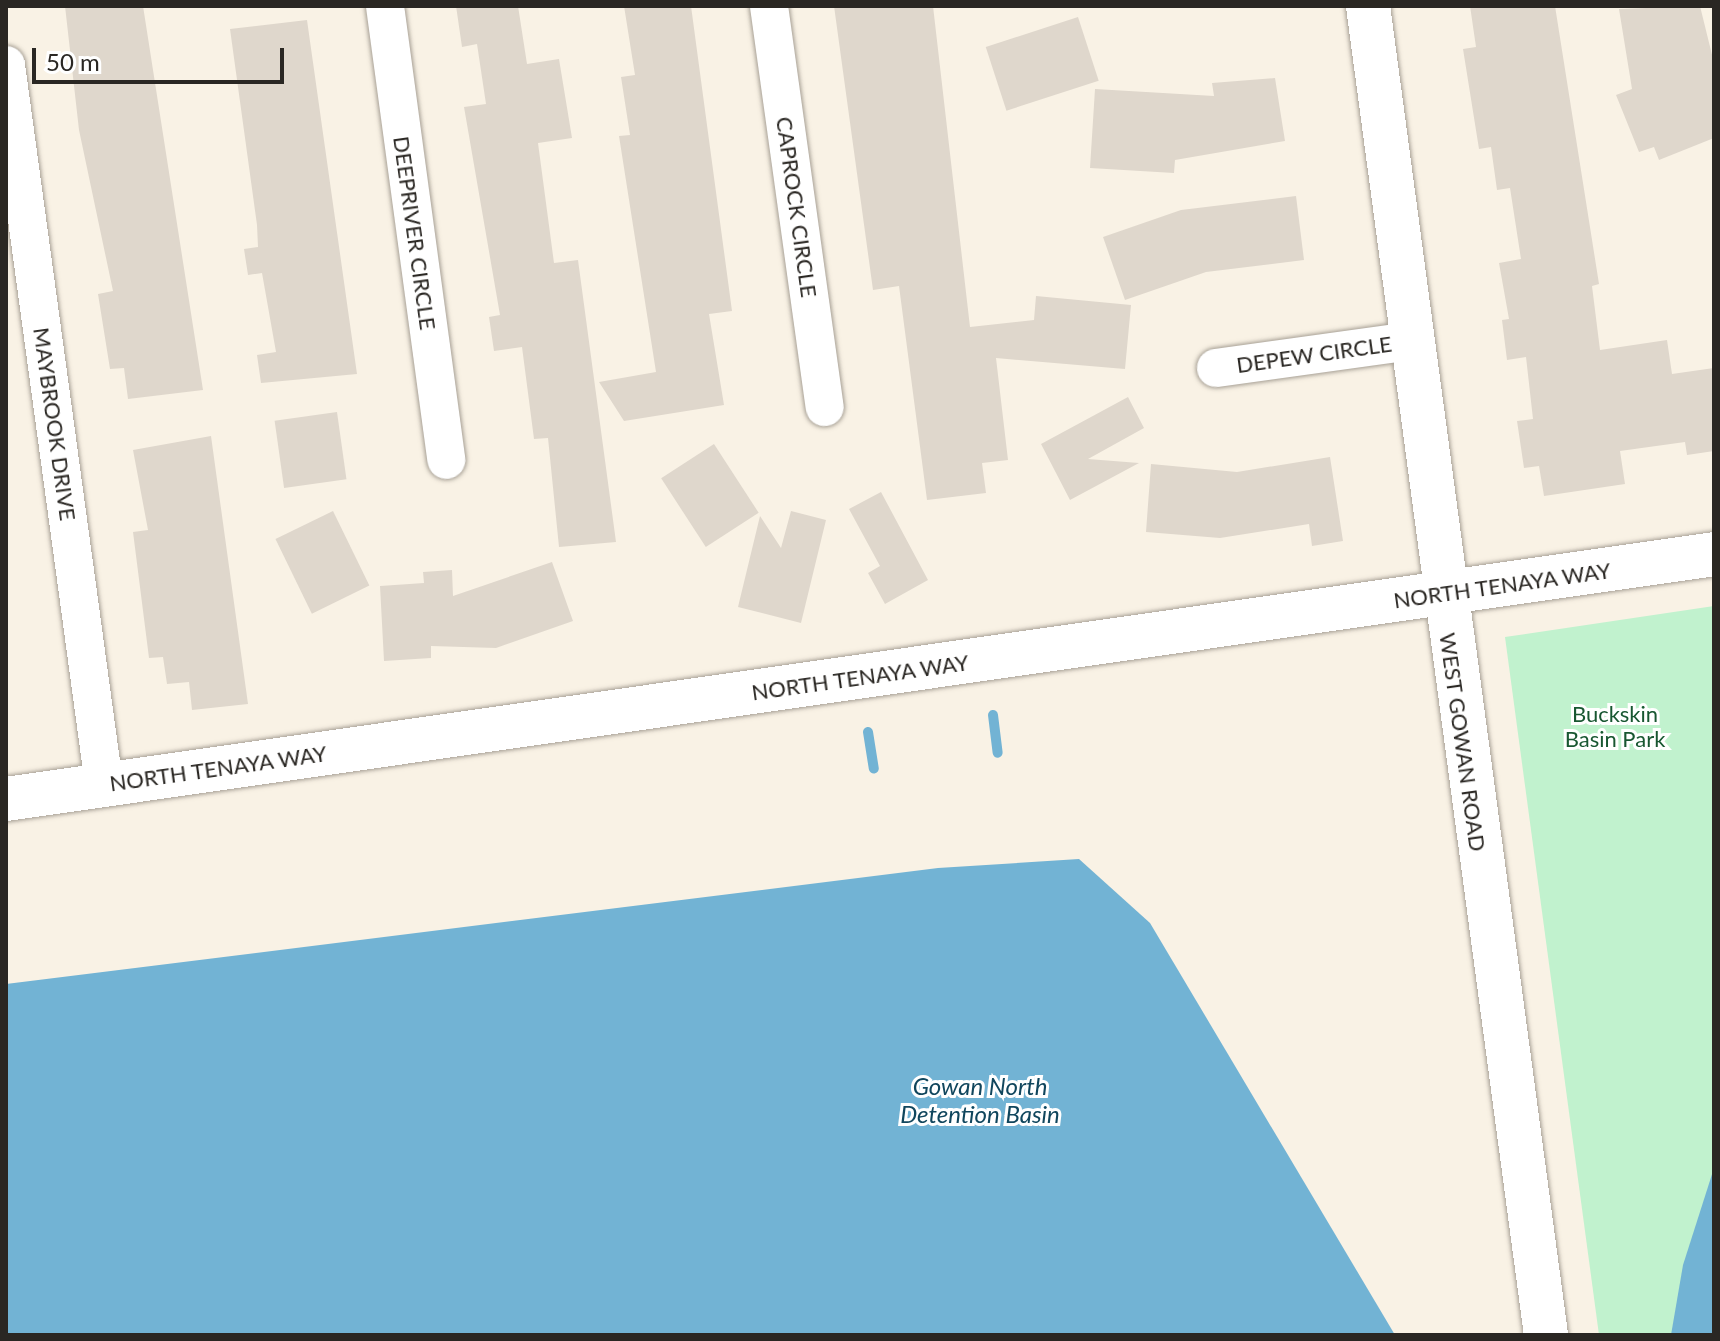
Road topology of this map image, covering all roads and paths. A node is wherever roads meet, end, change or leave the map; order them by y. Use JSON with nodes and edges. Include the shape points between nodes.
{"nodes":[{"id":1,"x":385,"y":6,"type":"edge"},
{"id":2,"x":769,"y":6,"type":"edge"},
{"id":3,"x":1368,"y":6,"type":"edge"},
{"id":4,"x":6,"y":65,"type":"edge"},
{"id":5,"x":1411,"y":341,"type":"junction"},
{"id":6,"x":1216,"y":368,"type":"dead end"},
{"id":7,"x":825,"y":407,"type":"dead end"},
{"id":8,"x":446,"y":460,"type":"dead end"},
{"id":9,"x":1714,"y":554,"type":"edge"},
{"id":10,"x":1442,"y":594,"type":"junction"},
{"id":11,"x":104,"y":784,"type":"junction"},
{"id":12,"x":6,"y":799,"type":"edge"},
{"id":13,"x":1546,"y":1335,"type":"edge"}],
"edges":[{"from":1,"to":8,"type":"street","name":"DEEPRIVER CIRCLE"},
{"from":2,"to":7,"type":"street","name":"CAPROCK CIRCLE"},
{"from":3,"to":5,"type":"main road","name":"WEST GOWAN ROAD"},
{"from":4,"to":11,"type":"street","name":"MAYBROOK DRIVE"},
{"from":5,"to":6,"type":"street","name":"DEPEW CIRCLE"},
{"from":5,"to":10,"type":"main road","name":"WEST GOWAN ROAD"},
{"from":9,"to":10,"type":"main road","name":"NORTH TENAYA WAY"},
{"from":10,"to":11,"type":"main road","name":"NORTH TENAYA WAY"},
{"from":10,"to":13,"type":"main road","name":"WEST GOWAN ROAD"},
{"from":11,"to":12,"type":"main road","name":"NORTH TENAYA WAY"}]}
